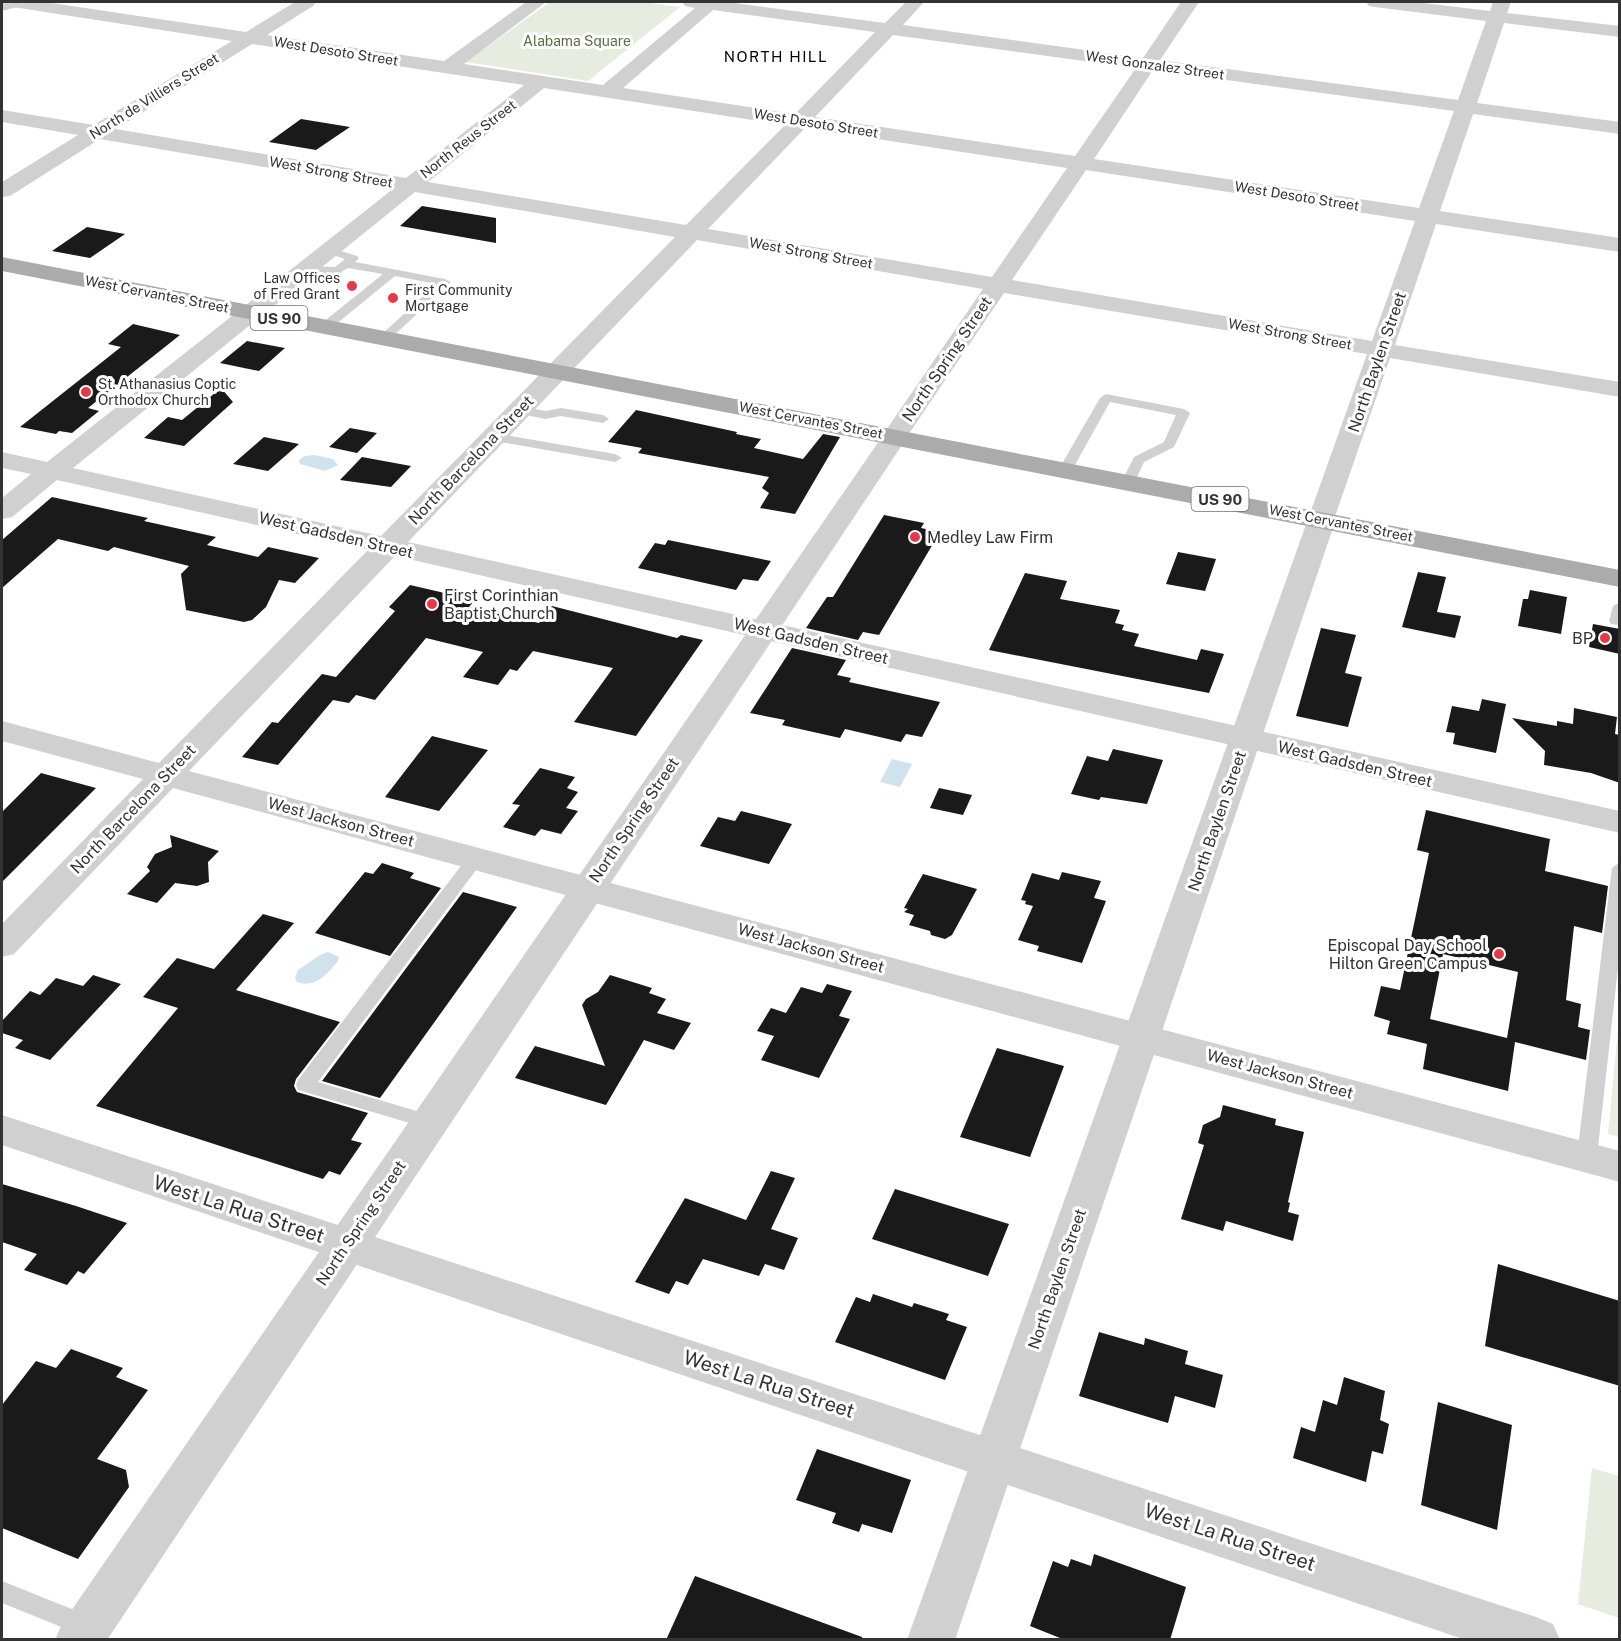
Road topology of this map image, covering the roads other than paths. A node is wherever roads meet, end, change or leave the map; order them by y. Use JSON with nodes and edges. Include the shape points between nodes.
{"nodes":[{"id":1,"x":307,"y":2,"type":"edge"},
{"id":2,"x":537,"y":2,"type":"edge"},
{"id":3,"x":915,"y":2,"type":"edge"},
{"id":4,"x":1190,"y":2,"type":"edge"},
{"id":5,"x":1375,"y":2,"type":"edge"},
{"id":6,"x":10,"y":3,"type":"edge"},
{"id":7,"x":701,"y":3,"type":"edge"},
{"id":8,"x":1500,"y":9,"type":"edge"},
{"id":9,"x":889,"y":29,"type":"junction"},
{"id":10,"x":1620,"y":32,"type":"edge"},
{"id":11,"x":249,"y":38,"type":"junction"},
{"id":12,"x":1147,"y":64,"type":"junction"},
{"id":13,"x":447,"y":68,"type":"junction"},
{"id":14,"x":540,"y":82,"type":"junction"},
{"id":15,"x":607,"y":92,"type":"junction"},
{"id":16,"x":1465,"y":107,"type":"junction"},
{"id":17,"x":2,"y":116,"type":"edge"},
{"id":18,"x":800,"y":121,"type":"junction"},
{"id":19,"x":1620,"y":128,"type":"edge"},
{"id":20,"x":96,"y":132,"type":"junction"},
{"id":21,"x":1080,"y":164,"type":"junction"},
{"id":22,"x":409,"y":185,"type":"junction"},
{"id":23,"x":2,"y":191,"type":"edge"},
{"id":24,"x":1428,"y":216,"type":"junction"},
{"id":25,"x":691,"y":233,"type":"junction"},
{"id":26,"x":1620,"y":244,"type":"edge"},
{"id":27,"x":337,"y":257,"type":"junction"},
{"id":28,"x":2,"y":264,"type":"edge"},
{"id":29,"x":393,"y":272,"type":"junction"},
{"id":30,"x":998,"y":285,"type":"junction"},
{"id":31,"x":250,"y":312,"type":"junction"},
{"id":32,"x":326,"y":326,"type":"junction"},
{"id":33,"x":384,"y":338,"type":"junction"},
{"id":34,"x":1381,"y":350,"type":"junction"},
{"id":35,"x":557,"y":371,"type":"junction"},
{"id":36,"x":1620,"y":390,"type":"edge"},
{"id":37,"x":519,"y":410,"type":"junction"},
{"id":38,"x":603,"y":419,"type":"dead end"},
{"id":39,"x":895,"y":436,"type":"junction"},
{"id":40,"x":494,"y":437,"type":"junction"},
{"id":41,"x":615,"y":458,"type":"dead end"},
{"id":42,"x":2,"y":460,"type":"edge"},
{"id":43,"x":1066,"y":469,"type":"junction"},
{"id":44,"x":51,"y":470,"type":"junction"},
{"id":45,"x":1129,"y":481,"type":"junction"},
{"id":46,"x":2,"y":511,"type":"edge"},
{"id":47,"x":1322,"y":519,"type":"junction"},
{"id":48,"x":387,"y":546,"type":"junction"},
{"id":49,"x":1620,"y":579,"type":"edge"},
{"id":50,"x":1620,"y":606,"type":"edge"},
{"id":51,"x":1620,"y":621,"type":"edge"},
{"id":52,"x":762,"y":630,"type":"junction"},
{"id":53,"x":2,"y":731,"type":"edge"},
{"id":54,"x":1245,"y":739,"type":"junction"},
{"id":55,"x":166,"y":775,"type":"junction"},
{"id":56,"x":1620,"y":822,"type":"edge"},
{"id":57,"x":476,"y":858,"type":"junction"},
{"id":58,"x":1620,"y":868,"type":"edge"},
{"id":59,"x":588,"y":888,"type":"junction"},
{"id":60,"x":2,"y":945,"type":"edge"},
{"id":61,"x":1142,"y":1037,"type":"junction"},
{"id":62,"x":430,"y":1122,"type":"junction"},
{"id":63,"x":2,"y":1130,"type":"edge"},
{"id":64,"x":1587,"y":1156,"type":"junction"},
{"id":65,"x":1620,"y":1167,"type":"edge"},
{"id":66,"x":347,"y":1244,"type":"junction"},
{"id":67,"x":994,"y":1458,"type":"junction"},
{"id":68,"x":2,"y":1592,"type":"edge"},
{"id":69,"x":83,"y":1633,"type":"edge"},
{"id":70,"x":931,"y":1640,"type":"edge"},
{"id":71,"x":1536,"y":1640,"type":"edge"}],
"edges":[{"from":1,"to":11,"type":"street","name":"North de Villiers Street"},
{"from":2,"to":13,"type":"street"},
{"from":3,"to":9,"type":"street","name":"North Barcelona Street"},
{"from":4,"to":12,"type":"street","name":"North Spring Street"},
{"from":5,"to":8,"type":"street"},
{"from":6,"to":11,"type":"street","name":"West Desoto Street"},
{"from":7,"to":9,"type":"street","name":"West Gonzalez Street"},
{"from":7,"to":15,"type":"street"},
{"from":8,"to":10,"type":"street"},
{"from":8,"to":16,"type":"street","name":"North Baylen Street"},
{"from":9,"to":12,"type":"street","name":"West Gonzalez Street"},
{"from":9,"to":18,"type":"street","name":"North Barcelona Street"},
{"from":11,"to":13,"type":"street","name":"West Desoto Street"},
{"from":11,"to":20,"type":"street","name":"North de Villiers Street"},
{"from":12,"to":16,"type":"street","name":"West Gonzalez Street"},
{"from":12,"to":21,"type":"street","name":"North Spring Street"},
{"from":13,"to":14,"type":"street","name":"West Desoto Street"},
{"from":14,"to":15,"type":"street","name":"West Desoto Street"},
{"from":14,"to":22,"type":"street","name":"North Reus Street"},
{"from":15,"to":18,"type":"street","name":"West Desoto Street"},
{"from":16,"to":19,"type":"street","name":"West Gonzalez Street"},
{"from":16,"to":24,"type":"street","name":"North Baylen Street"},
{"from":17,"to":20,"type":"street","name":"West Strong Street"},
{"from":18,"to":21,"type":"street","name":"West Desoto Street"},
{"from":18,"to":25,"type":"street","name":"North Barcelona Street"},
{"from":20,"to":22,"type":"street","name":"West Strong Street"},
{"from":20,"to":23,"type":"street","name":"North de Villiers Street"},
{"from":21,"to":24,"type":"street","name":"West Desoto Street"},
{"from":21,"to":30,"type":"street","name":"North Spring Street"},
{"from":22,"to":25,"type":"street","name":"West Strong Street"},
{"from":22,"to":27,"type":"street","name":"North Reus Street"},
{"from":24,"to":26,"type":"street","name":"West Desoto Street"},
{"from":24,"to":34,"type":"street","name":"North Baylen Street"},
{"from":25,"to":30,"type":"street","name":"West Strong Street"},
{"from":25,"to":35,"type":"street","name":"North Barcelona Street"},
{"from":27,"to":29,"type":"lane"},
{"from":27,"to":31,"type":"street","name":"North Reus Street","via":[[304,269]]},
{"from":28,"to":31,"type":"main road","name":"West Cervantes Street","number":"US 90"},
{"from":29,"to":32,"type":"lane"},
{"from":29,"to":33,"type":"lane","via":[[445,282]]},
{"from":30,"to":34,"type":"street","name":"West Strong Street"},
{"from":30,"to":39,"type":"street","name":"North Spring Street"},
{"from":31,"to":32,"type":"main road","name":"West Cervantes Street","number":"US 90"},
{"from":31,"to":44,"type":"street","name":"North Reus Street"},
{"from":32,"to":33,"type":"main road","name":"West Cervantes Street","number":"US 90"},
{"from":33,"to":35,"type":"main road","name":"West Cervantes Street","number":"US 90"},
{"from":34,"to":36,"type":"street","name":"West Strong Street"},
{"from":34,"to":47,"type":"street","name":"North Baylen Street"},
{"from":35,"to":37,"type":"street","name":"North Barcelona Street"},
{"from":35,"to":39,"type":"main road","name":"West Cervantes Street","number":"US 90"},
{"from":37,"to":38,"type":"lane"},
{"from":37,"to":40,"type":"street","name":"North Barcelona Street"},
{"from":39,"to":43,"type":"main road","name":"West Cervantes Street","number":"US 90"},
{"from":39,"to":52,"type":"street","name":"North Spring Street"},
{"from":40,"to":41,"type":"lane"},
{"from":40,"to":48,"type":"street","name":"North Barcelona Street"},
{"from":42,"to":44,"type":"street","name":"West Gadsden Street"},
{"from":43,"to":45,"type":"main road","name":"West Cervantes Street","number":"US 90"},
{"from":43,"to":45,"type":"lane","via":[[1106,398],[1184,413],[1168,444],[1139,460]]},
{"from":44,"to":46,"type":"street","name":"North Reus Street"},
{"from":44,"to":48,"type":"street","name":"West Gadsden Street"},
{"from":45,"to":47,"type":"main road","name":"West Cervantes Street","number":"US 90"},
{"from":47,"to":49,"type":"main road","name":"West Cervantes Street","number":"US 90"},
{"from":47,"to":54,"type":"street","name":"North Baylen Street"},
{"from":48,"to":52,"type":"street","name":"West Gadsden Street"},
{"from":48,"to":55,"type":"street","name":"North Barcelona Street"},
{"from":50,"to":51,"type":"lane","via":[[1616,621]]},
{"from":52,"to":54,"type":"street","name":"West Gadsden Street"},
{"from":52,"to":59,"type":"street","name":"North Spring Street"},
{"from":53,"to":55,"type":"street","name":"West Jackson Street"},
{"from":54,"to":56,"type":"street","name":"West Gadsden Street"},
{"from":54,"to":61,"type":"street","name":"North Baylen Street"},
{"from":55,"to":57,"type":"street","name":"West Jackson Street"},
{"from":55,"to":60,"type":"street","name":"North Barcelona Street"},
{"from":57,"to":59,"type":"street","name":"West Jackson Street"},
{"from":57,"to":62,"type":"lane","via":[[305,1085]]},
{"from":58,"to":64,"type":"lane"},
{"from":59,"to":61,"type":"street","name":"West Jackson Street"},
{"from":59,"to":62,"type":"street","name":"North Spring Street"},
{"from":61,"to":64,"type":"street","name":"West Jackson Street"},
{"from":61,"to":67,"type":"street","name":"North Baylen Street"},
{"from":62,"to":66,"type":"street","name":"North Spring Street"},
{"from":63,"to":66,"type":"street","name":"West La Rua Street"},
{"from":64,"to":65,"type":"street","name":"West Jackson Street"},
{"from":66,"to":67,"type":"street","name":"West La Rua Street"},
{"from":66,"to":69,"type":"street","name":"North Spring Street"},
{"from":67,"to":70,"type":"street","name":"North Baylen Street"},
{"from":67,"to":71,"type":"street","name":"West La Rua Street"},
{"from":68,"to":69,"type":"lane"}]}
